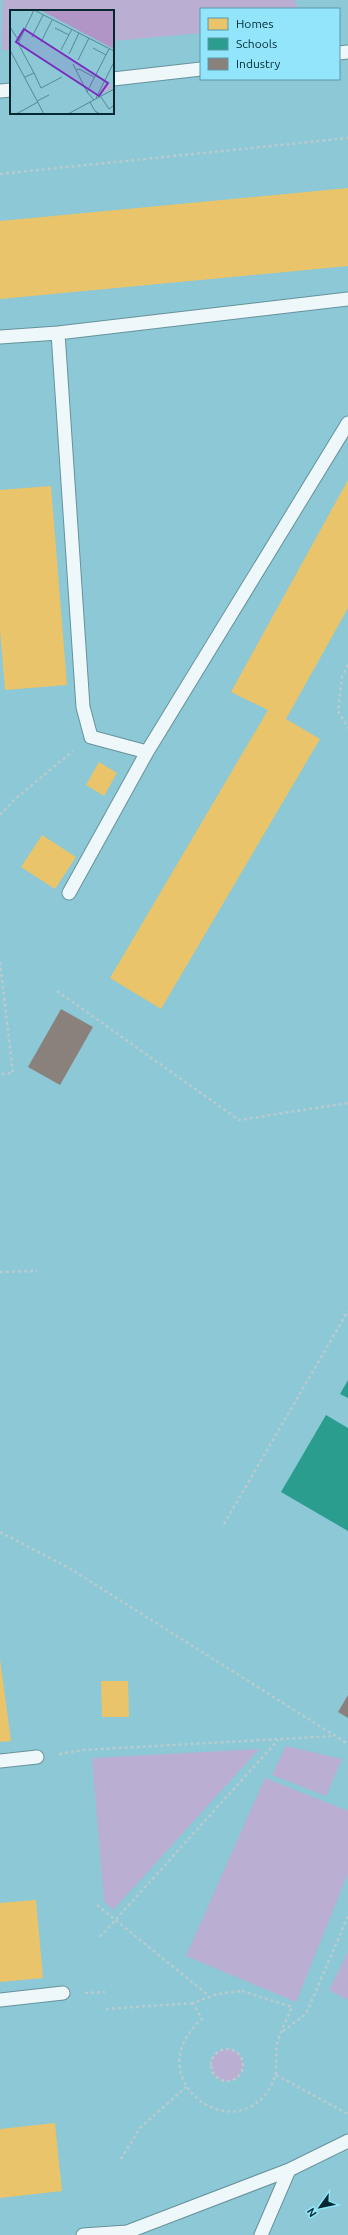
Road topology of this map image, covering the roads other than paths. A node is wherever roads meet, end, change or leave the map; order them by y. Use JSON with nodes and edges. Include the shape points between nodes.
{"nodes":[{"id":1,"x":200,"y":69,"type":"edge"},
{"id":2,"x":114,"y":79,"type":"edge"},
{"id":3,"x":10,"y":90,"type":"edge"},
{"id":4,"x":0,"y":92,"type":"edge"},
{"id":5,"x":348,"y":299,"type":"edge"},
{"id":6,"x":58,"y":333,"type":"junction"},
{"id":7,"x":0,"y":337,"type":"edge"},
{"id":8,"x":348,"y":423,"type":"edge"},
{"id":9,"x":147,"y":752,"type":"junction"},
{"id":10,"x":70,"y":893,"type":"dead end"},
{"id":11,"x":37,"y":1757,"type":"dead end"},
{"id":12,"x":0,"y":1761,"type":"edge"},
{"id":13,"x":63,"y":1993,"type":"dead end"},
{"id":14,"x":0,"y":2000,"type":"edge"},
{"id":15,"x":348,"y":2141,"type":"edge"},
{"id":16,"x":289,"y":2170,"type":"junction"},
{"id":17,"x":83,"y":2235,"type":"edge"},
{"id":18,"x":261,"y":2235,"type":"edge"}],
"edges":[{"from":1,"to":2,"type":"lane"},
{"from":3,"to":4,"type":"lane"},
{"from":5,"to":6,"type":"lane"},
{"from":6,"to":7,"type":"lane"},
{"from":6,"to":9,"type":"lane","via":[[83,707],[91,736]]},
{"from":8,"to":9,"type":"lane"},
{"from":9,"to":10,"type":"lane"},
{"from":11,"to":12,"type":"lane"},
{"from":13,"to":14,"type":"lane"},
{"from":15,"to":16,"type":"lane"},
{"from":16,"to":17,"type":"lane","via":[[127,2232]]},
{"from":16,"to":18,"type":"lane"}]}
